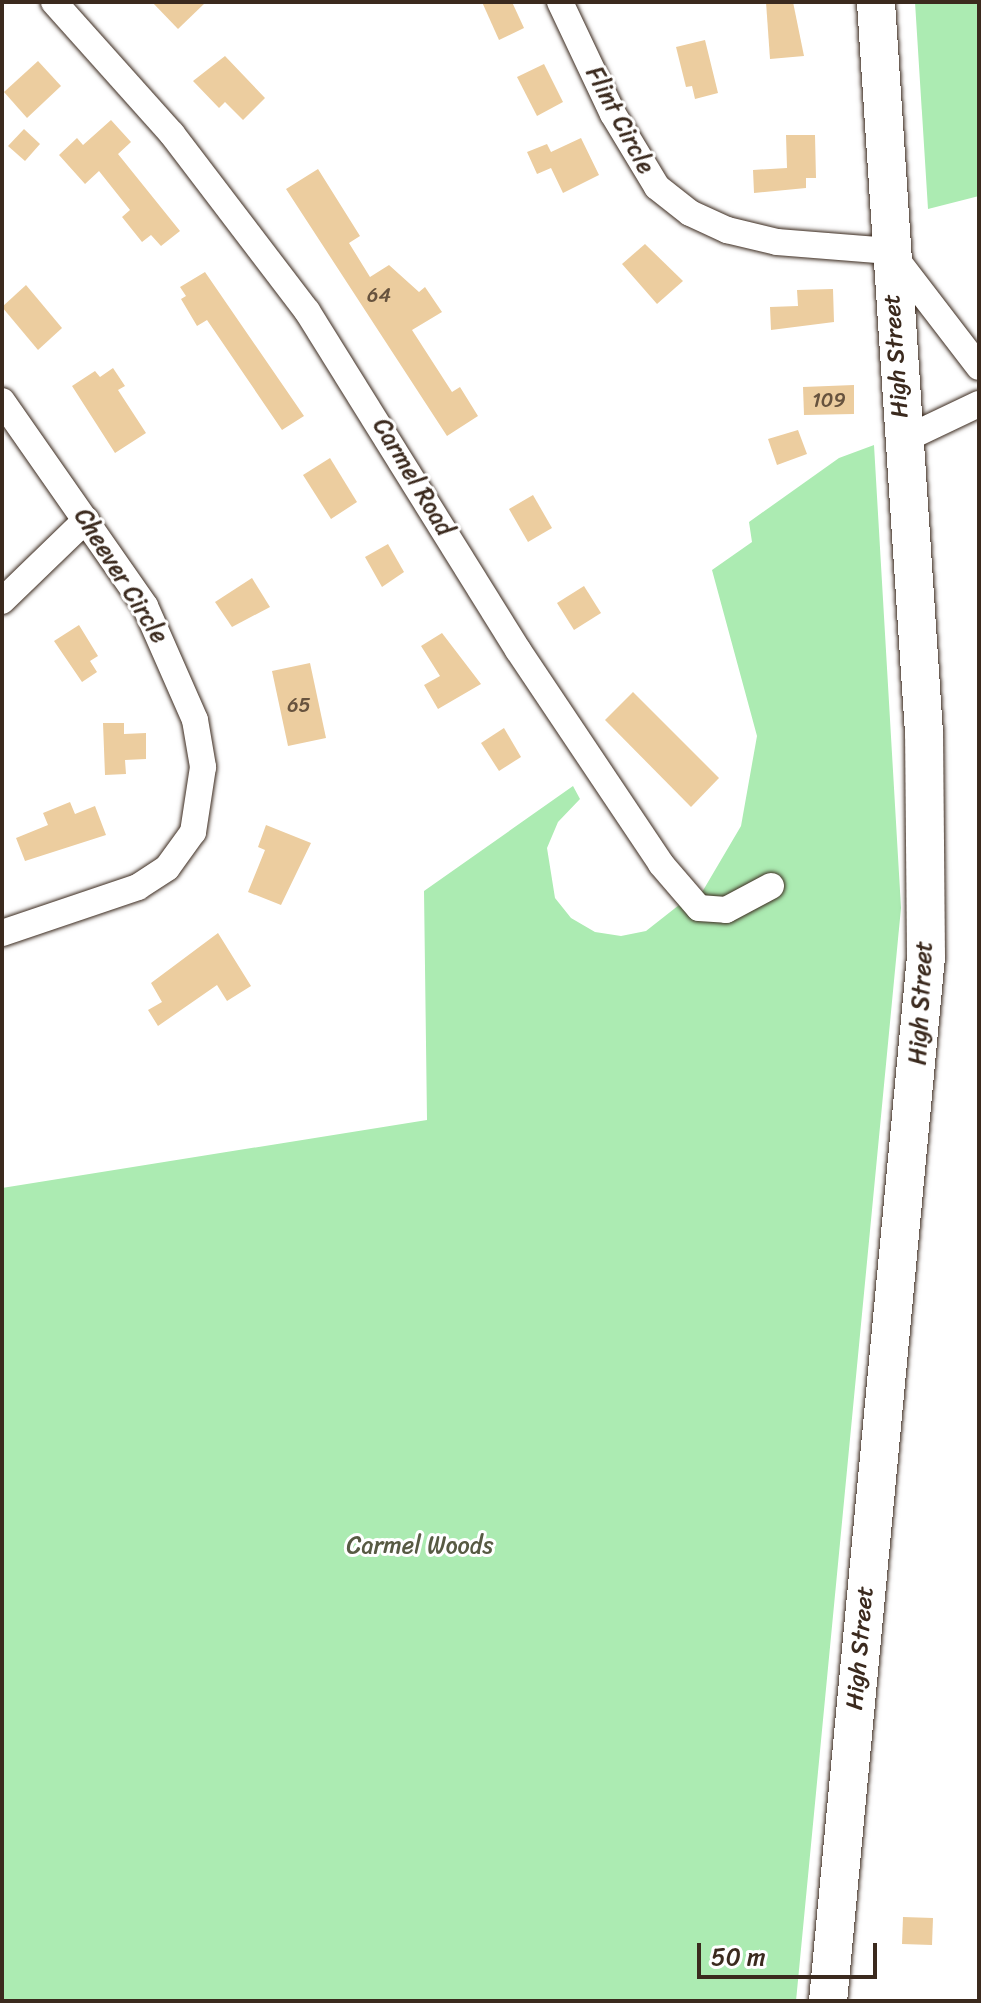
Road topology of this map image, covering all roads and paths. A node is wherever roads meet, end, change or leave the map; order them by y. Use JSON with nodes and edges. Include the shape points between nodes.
{"nodes":[{"id":1,"x":54,"y":2,"type":"edge"},
{"id":2,"x":560,"y":2,"type":"edge"},
{"id":3,"x":876,"y":2,"type":"edge"},
{"id":4,"x":890,"y":251,"type":"junction"},
{"id":5,"x":979,"y":367,"type":"edge"},
{"id":6,"x":2,"y":401,"type":"edge"},
{"id":7,"x":979,"y":404,"type":"edge"},
{"id":8,"x":901,"y":441,"type":"junction"},
{"id":9,"x":86,"y":520,"type":"junction"},
{"id":10,"x":2,"y":601,"type":"edge"},
{"id":11,"x":771,"y":886,"type":"dead end"},
{"id":12,"x":2,"y":933,"type":"edge"},
{"id":13,"x":828,"y":2001,"type":"edge"}],
"edges":[{"from":1,"to":11,"type":"street","name":"Carmel Road","via":[[172,134],[307,311],[518,650],[661,864],[699,908],[726,910]]},
{"from":2,"to":4,"type":"street","name":"Flint Circle","via":[[636,158],[657,187],[690,213],[777,242]]},
{"from":3,"to":4,"type":"main road","name":"High Street"},
{"from":4,"to":5,"type":"street"},
{"from":4,"to":8,"type":"main road","name":"High Street"},
{"from":6,"to":9,"type":"street","name":"Cheever Circle"},
{"from":7,"to":8,"type":"street"},
{"from":8,"to":13,"type":"main road","name":"High Street","via":[[924,733],[926,957]]},
{"from":9,"to":10,"type":"street"},
{"from":9,"to":12,"type":"street","name":"Cheever Circle","via":[[145,606],[175,665],[195,720],[202,802],[193,832],[167,868],[138,887]]}]}
